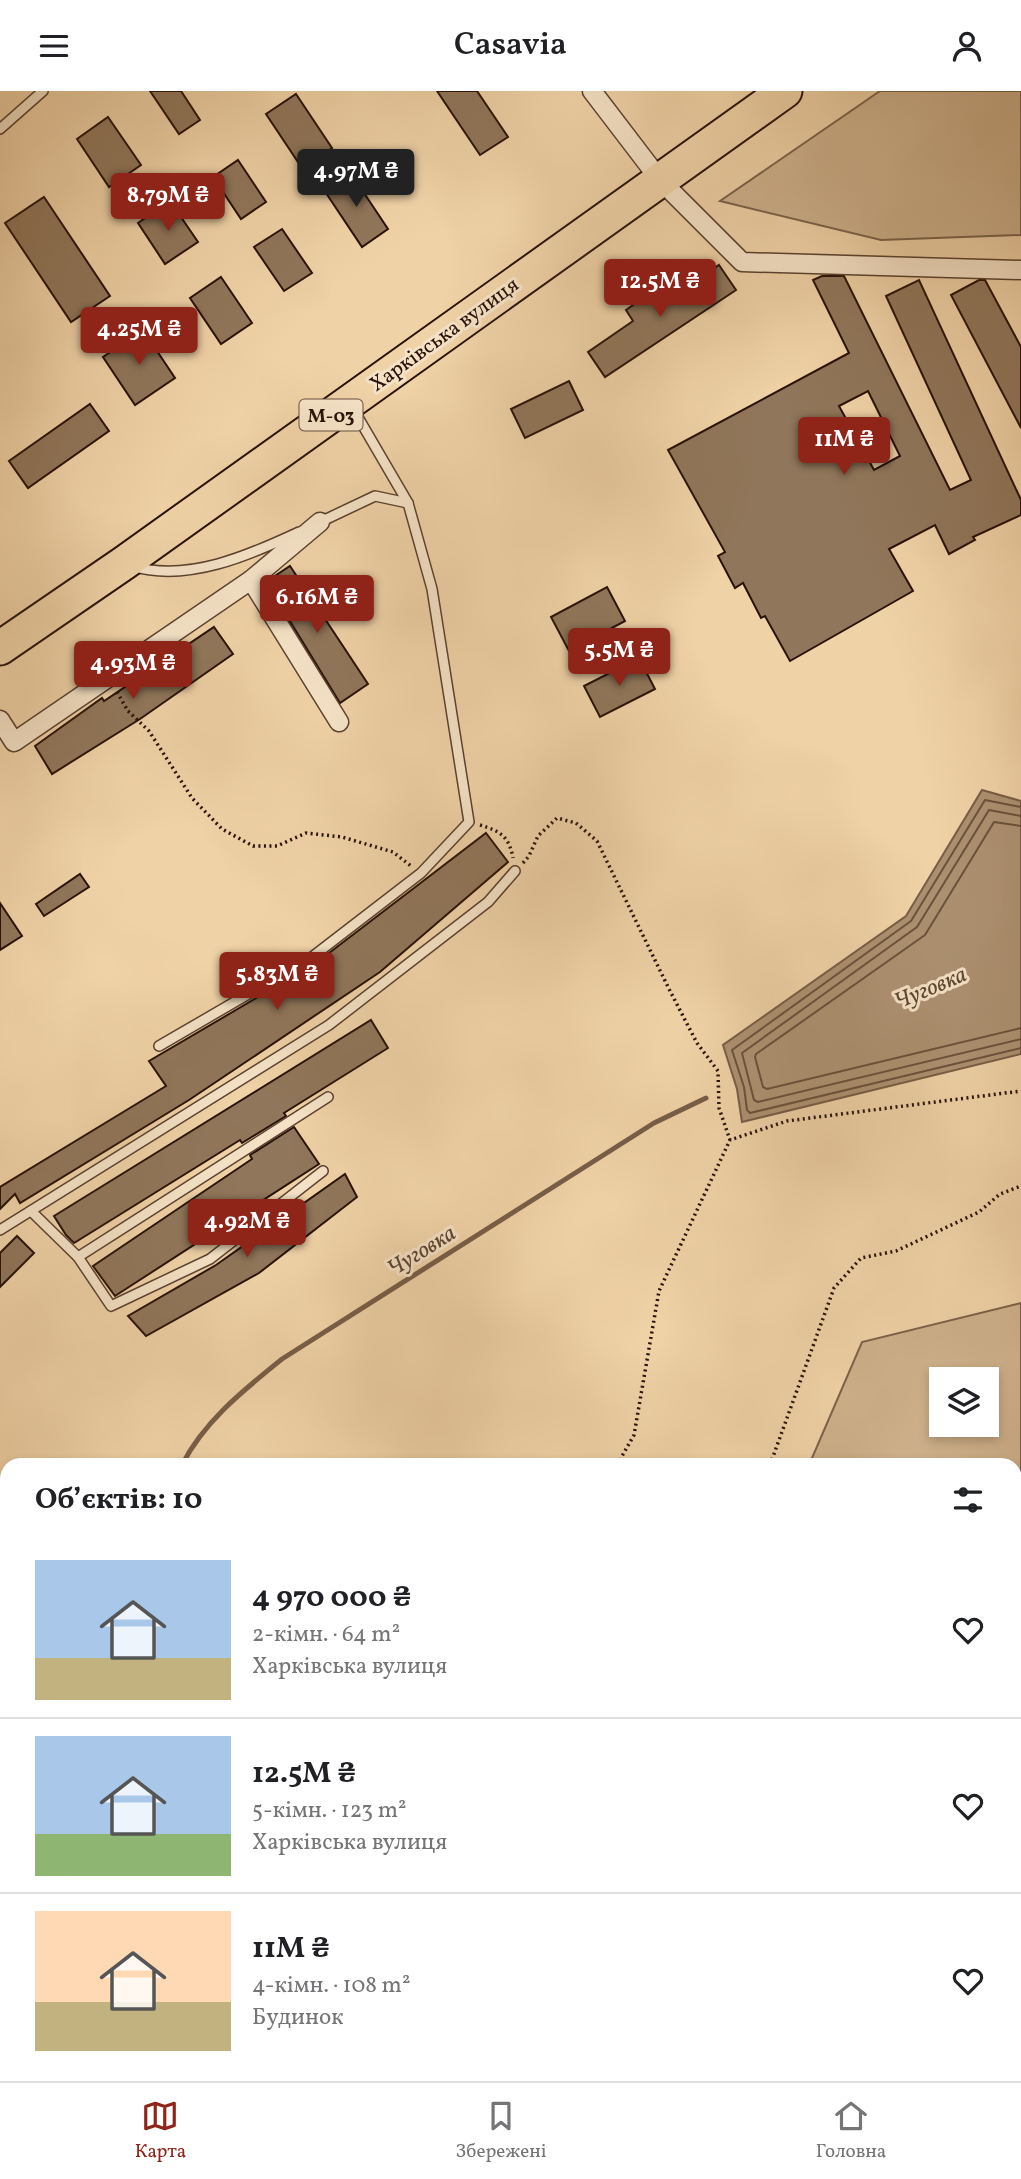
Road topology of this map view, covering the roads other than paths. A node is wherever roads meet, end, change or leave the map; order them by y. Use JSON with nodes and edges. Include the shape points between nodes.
{"nodes":[{"id":1,"x":43,"y":91,"type":"edge"},
{"id":2,"x":592,"y":91,"type":"edge"},
{"id":3,"x":785,"y":91,"type":"edge"},
{"id":4,"x":0,"y":129,"type":"edge"},
{"id":5,"x":660,"y":180,"type":"junction"},
{"id":6,"x":1021,"y":270,"type":"edge"},
{"id":7,"x":349,"y":402,"type":"junction"},
{"id":8,"x":408,"y":503,"type":"junction"},
{"id":9,"x":320,"y":522,"type":"junction"},
{"id":10,"x":124,"y":563,"type":"junction"},
{"id":11,"x":251,"y":580,"type":"junction"},
{"id":12,"x":0,"y":648,"type":"edge"},
{"id":13,"x":0,"y":720,"type":"edge"},
{"id":14,"x":340,"y":722,"type":"dead end"},
{"id":15,"x":515,"y":871,"type":"road end"},
{"id":16,"x":159,"y":1046,"type":"dead end"},
{"id":17,"x":328,"y":1097,"type":"dead end"},
{"id":18,"x":323,"y":1171,"type":"dead end"},
{"id":19,"x":30,"y":1211,"type":"junction"},
{"id":20,"x":0,"y":1230,"type":"edge"},
{"id":21,"x":78,"y":1257,"type":"junction"}],
"edges":[{"from":1,"to":4,"type":"lane"},
{"from":2,"to":5,"type":"street"},
{"from":3,"to":5,"type":"highway","name":"Харківська вулиця","number":"М-03"},
{"from":5,"to":6,"type":"street","via":[[742,262]]},
{"from":5,"to":7,"type":"highway","name":"Харківська вулиця","number":"М-03"},
{"from":7,"to":8,"type":"lane"},
{"from":7,"to":10,"type":"highway","name":"Харківська вулиця","number":"М-03"},
{"from":8,"to":9,"type":"lane","via":[[375,496]]},
{"from":8,"to":16,"type":"lane","via":[[432,589],[469,822],[421,873],[312,957]]},
{"from":9,"to":10,"type":"lane","via":[[271,545],[197,569],[146,570]]},
{"from":9,"to":11,"type":"street"},
{"from":10,"to":12,"type":"highway","name":"Харківська вулиця","number":"М-03"},
{"from":11,"to":13,"type":"street","via":[[14,742]]},
{"from":11,"to":14,"type":"street"},
{"from":15,"to":19,"type":"lane","via":[[488,902],[329,1025]]},
{"from":17,"to":21,"type":"lane"},
{"from":18,"to":21,"type":"lane","via":[[210,1259],[111,1306]]},
{"from":19,"to":20,"type":"lane"},
{"from":19,"to":21,"type":"lane"}]}
